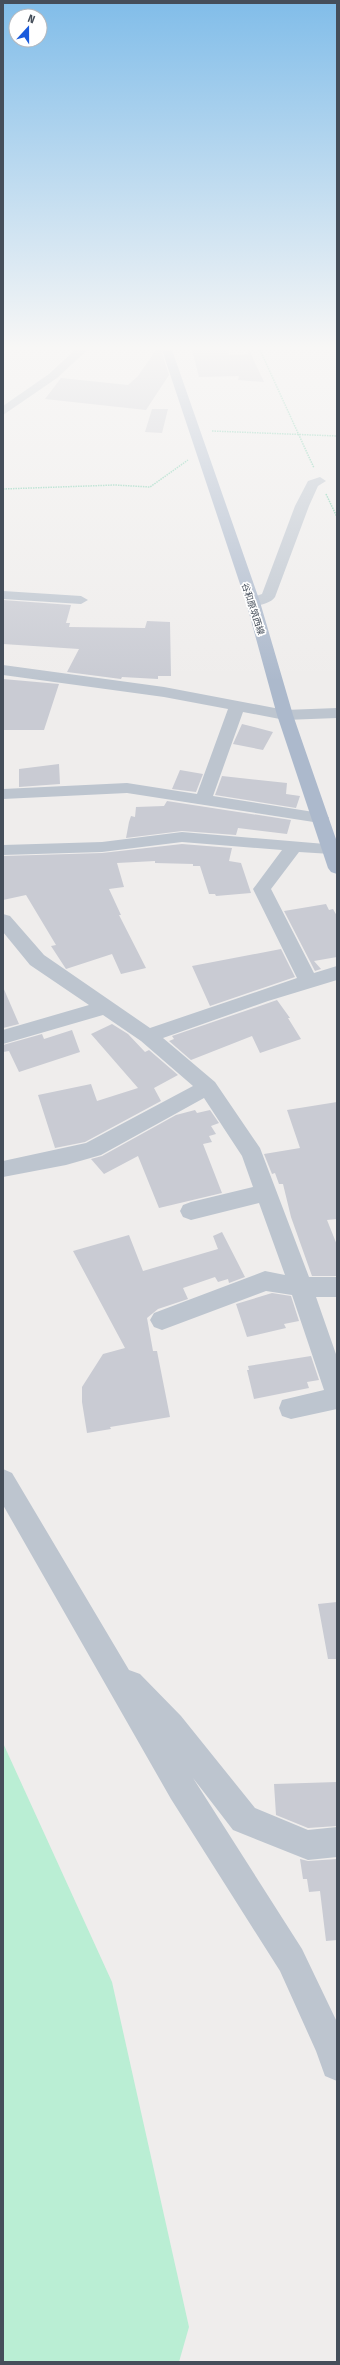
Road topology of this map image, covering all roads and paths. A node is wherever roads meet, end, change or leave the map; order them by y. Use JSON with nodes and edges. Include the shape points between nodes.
{"nodes":[{"id":1,"x":187,"y":460,"type":"edge"},
{"id":2,"x":204,"y":460,"type":"edge"},
{"id":3,"x":310,"y":460,"type":"edge"},
{"id":4,"x":320,"y":481,"type":"junction"},
{"id":5,"x":3,"y":489,"type":"edge"},
{"id":6,"x":337,"y":517,"type":"edge"},
{"id":7,"x":3,"y":595,"type":"edge"},
{"id":8,"x":20,"y":596,"type":"junction"},
{"id":9,"x":81,"y":600,"type":"dead end"},
{"id":10,"x":252,"y":602,"type":"junction"},
{"id":11,"x":18,"y":610,"type":"dead end"},
{"id":12,"x":3,"y":670,"type":"edge"},
{"id":13,"x":237,"y":707,"type":"junction"},
{"id":14,"x":337,"y":713,"type":"edge"},
{"id":15,"x":285,"y":715,"type":"junction"},
{"id":16,"x":3,"y":794,"type":"edge"},
{"id":17,"x":203,"y":800,"type":"junction"},
{"id":18,"x":320,"y":818,"type":"junction"},
{"id":19,"x":294,"y":846,"type":"junction"},
{"id":20,"x":331,"y":849,"type":"junction"},
{"id":21,"x":3,"y":850,"type":"edge"},
{"id":22,"x":337,"y":868,"type":"edge"},
{"id":23,"x":3,"y":920,"type":"edge"},
{"id":24,"x":337,"y":973,"type":"edge"},
{"id":25,"x":309,"y":982,"type":"junction"},
{"id":26,"x":105,"y":1007,"type":"junction"},
{"id":27,"x":148,"y":1036,"type":"junction"},
{"id":28,"x":3,"y":1037,"type":"edge"},
{"id":29,"x":208,"y":1087,"type":"junction"},
{"id":30,"x":3,"y":1169,"type":"edge"},
{"id":31,"x":266,"y":1193,"type":"junction"},
{"id":32,"x":191,"y":1211,"type":"dead end"},
{"id":33,"x":301,"y":1287,"type":"junction"},
{"id":34,"x":337,"y":1287,"type":"edge"},
{"id":35,"x":162,"y":1320,"type":"dead end"},
{"id":36,"x":337,"y":1392,"type":"edge"},
{"id":37,"x":337,"y":1398,"type":"edge"},
{"id":38,"x":290,"y":1408,"type":"dead end"},
{"id":39,"x":3,"y":1481,"type":"edge"},
{"id":40,"x":106,"y":1659,"type":"junction"},
{"id":41,"x":337,"y":1842,"type":"edge"},
{"id":42,"x":337,"y":2064,"type":"edge"}],
"edges":[{"from":1,"to":5,"type":"path","via":[[150,488],[114,485]]},
{"from":2,"to":10,"type":"main road","name":"谷和原筑西線"},
{"from":3,"to":4,"type":"path"},
{"from":4,"to":6,"type":"path"},
{"from":4,"to":10,"type":"street","via":[[313,484],[302,506],[268,597]]},
{"from":7,"to":8,"type":"street"},
{"from":8,"to":9,"type":"street"},
{"from":8,"to":11,"type":"street"},
{"from":10,"to":15,"type":"main road","name":"谷和原筑西線"},
{"from":12,"to":13,"type":"street","via":[[164,692]]},
{"from":13,"to":15,"type":"street"},
{"from":13,"to":17,"type":"street"},
{"from":14,"to":15,"type":"street"},
{"from":15,"to":18,"type":"main road","name":"谷和原筑西線"},
{"from":16,"to":17,"type":"street","via":[[127,788]]},
{"from":17,"to":18,"type":"street"},
{"from":18,"to":20,"type":"main road","name":"谷和原筑西線"},
{"from":19,"to":20,"type":"street"},
{"from":19,"to":21,"type":"street","via":[[182,837],[102,847]]},
{"from":19,"to":25,"type":"street","via":[[262,889]]},
{"from":20,"to":22,"type":"main road","name":"谷和原筑西線"},
{"from":23,"to":26,"type":"street","via":[[37,960]]},
{"from":24,"to":25,"type":"street"},
{"from":25,"to":27,"type":"street"},
{"from":26,"to":27,"type":"street"},
{"from":26,"to":28,"type":"street"},
{"from":27,"to":29,"type":"street"},
{"from":29,"to":30,"type":"street","via":[[93,1149]]},
{"from":29,"to":31,"type":"street","via":[[252,1154]]},
{"from":31,"to":32,"type":"street"},
{"from":31,"to":33,"type":"street"},
{"from":33,"to":34,"type":"street"},
{"from":33,"to":35,"type":"street","via":[[265,1281]]},
{"from":33,"to":36,"type":"street"},
{"from":37,"to":38,"type":"street"},
{"from":39,"to":40,"type":"street"},
{"from":40,"to":41,"type":"street","via":[[171,1726],[244,1819],[308,1845]]},
{"from":40,"to":42,"type":"street","via":[[182,1788],[291,1960]]}]}
